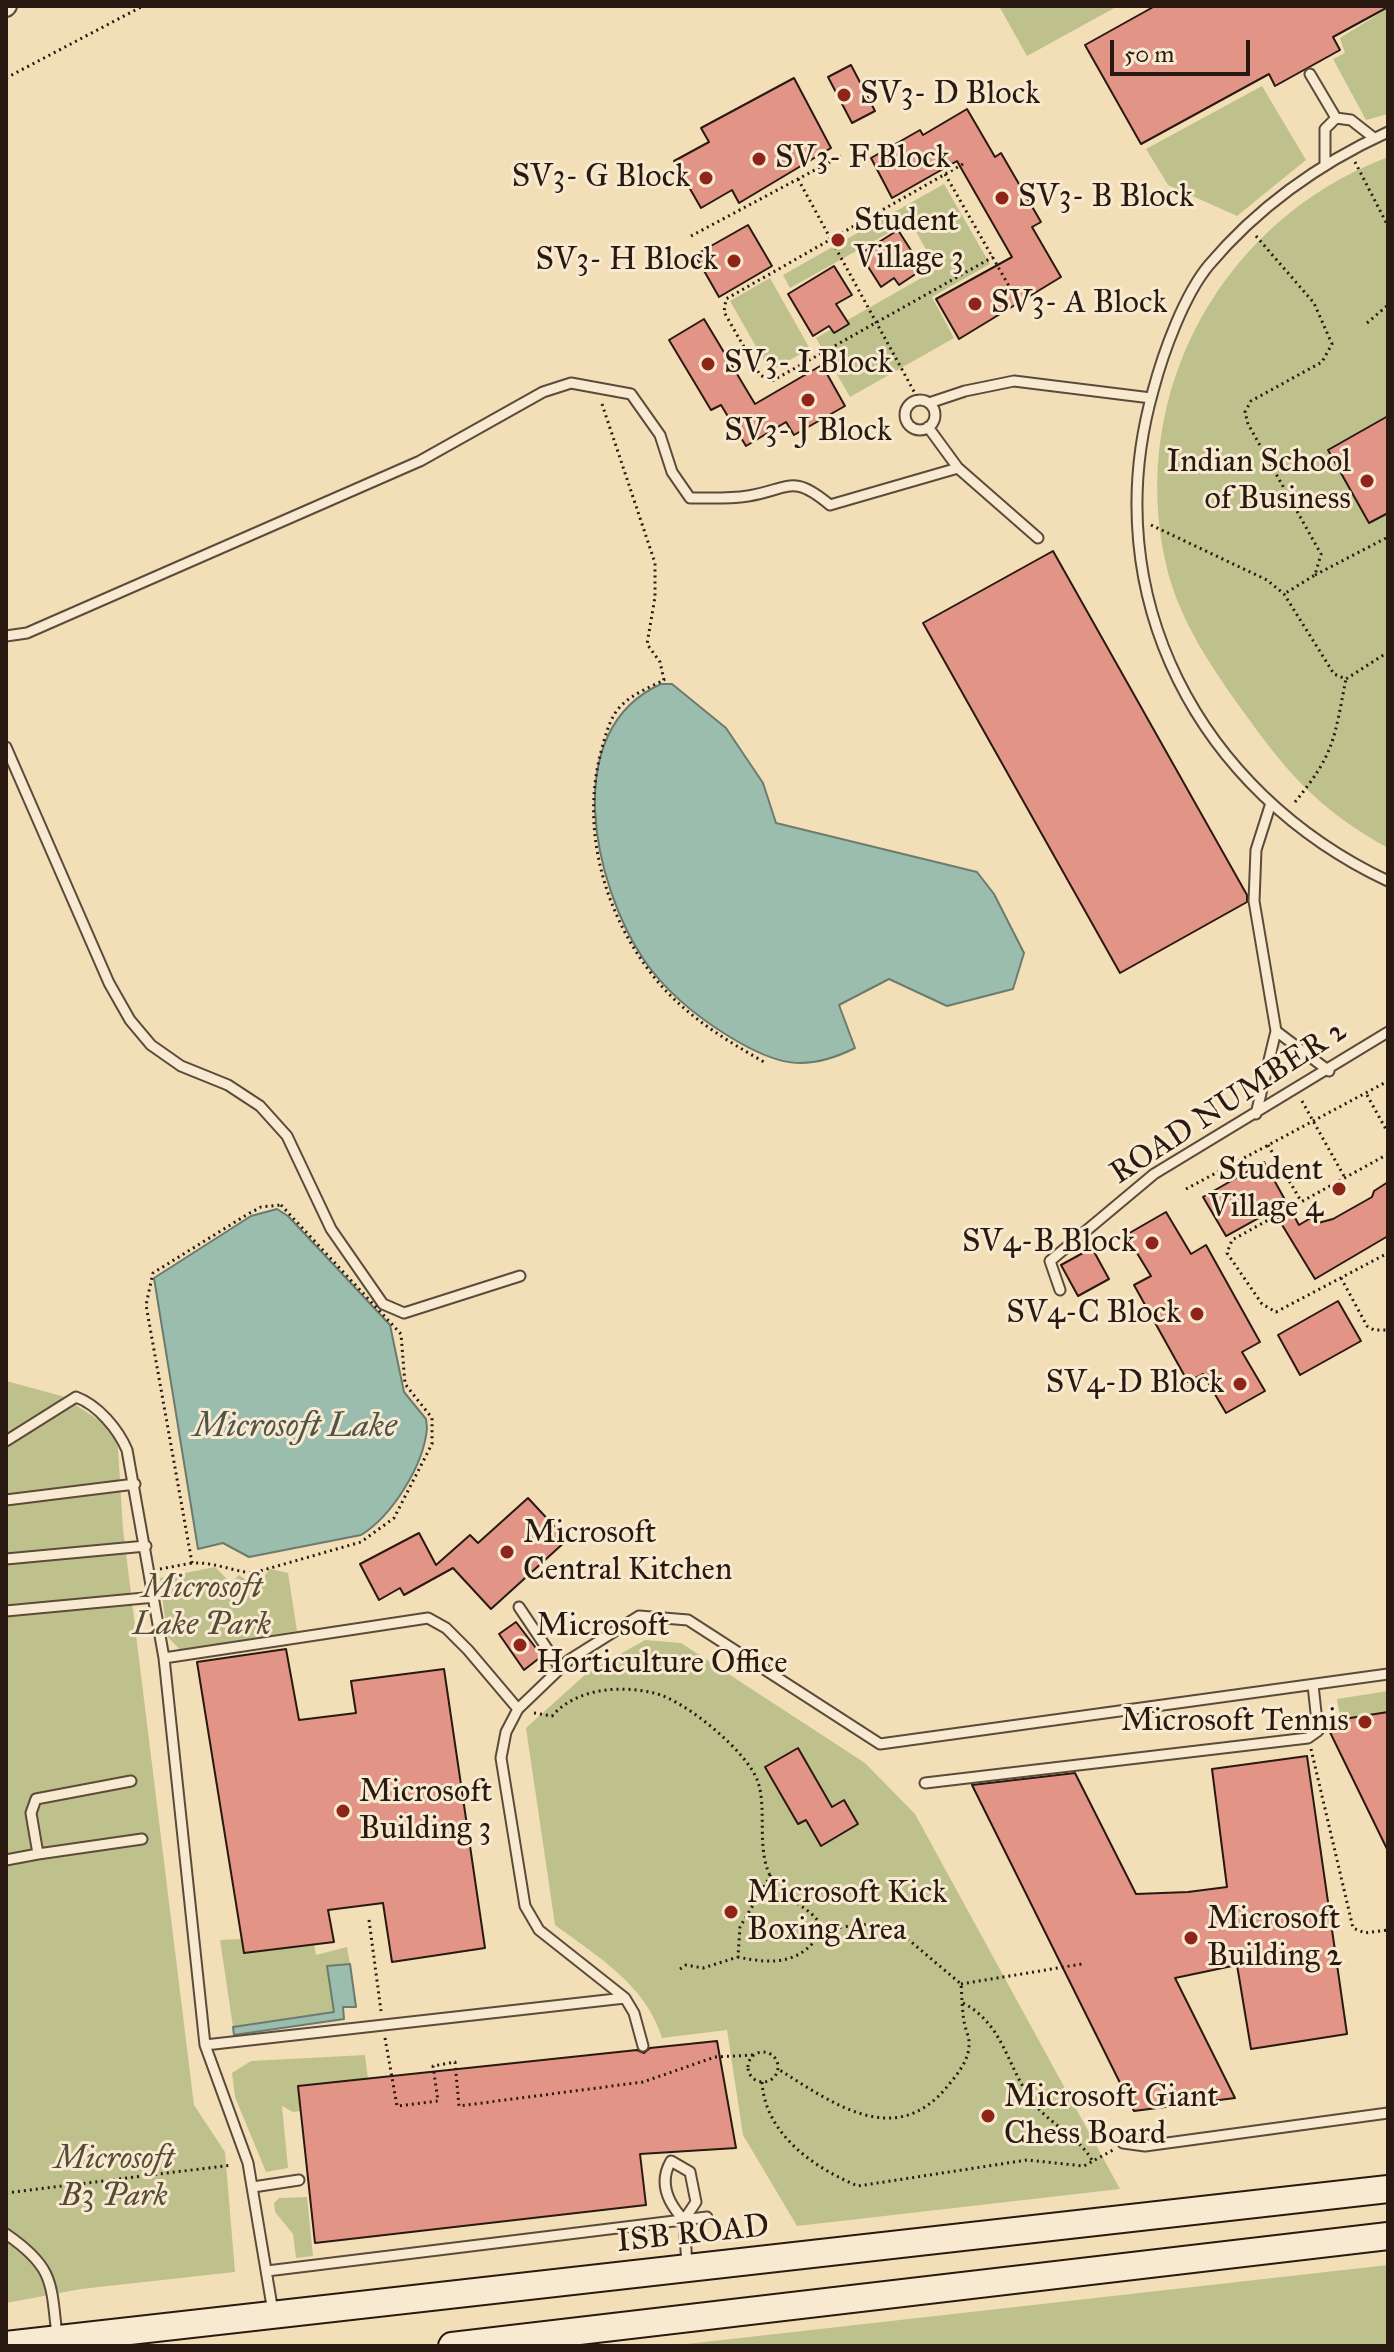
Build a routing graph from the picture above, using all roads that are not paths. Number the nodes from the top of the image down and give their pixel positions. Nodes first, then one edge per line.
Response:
1 (1310, 74) dead end
2 (1336, 118) junction
3 (1388, 132) edge
4 (1374, 138) junction
5 (1325, 164) junction
6 (1151, 398) junction
7 (924, 402) junction
8 (928, 427) junction
9 (958, 468) junction
10 (1038, 538) dead end
11 (6, 636) edge
12 (6, 747) edge
13 (1270, 806) junction
14 (1388, 881) edge
15 (1276, 1031) junction
16 (1388, 1032) edge
17 (1329, 1071) junction
18 (1256, 1114) junction
19 (520, 1276) dead end
20 (1060, 1290) dead end
21 (6, 1441) edge
22 (135, 1484) junction
23 (6, 1500) edge
24 (146, 1546) junction
25 (6, 1559) edge
26 (155, 1597) junction
27 (519, 1607) dead end
28 (6, 1611) edge
29 (164, 1658) junction
30 (560, 1668) junction
31 (1388, 1674) edge
32 (1313, 1685) junction
33 (518, 1709) junction
34 (131, 1781) dead end
35 (925, 1783) dead end
36 (142, 1839) dead end
37 (38, 1854) junction
38 (6, 1860) edge
39 (625, 1998) junction
40 (205, 2045) junction
41 (643, 2046) dead end
42 (1388, 2113) edge
43 (1123, 2143) road end
44 (299, 2180) dead end
45 (253, 2187) junction
46 (1388, 2189) edge
47 (707, 2217) dead end
48 (684, 2220) junction
49 (6, 2234) edge
50 (1388, 2236) edge
51 (688, 2270) junction
52 (267, 2271) junction
53 (273, 2316) junction
54 (58, 2340) junction
55 (6, 2345) edge
56 (452, 2346) edge

1 - 2 lane
2 - 4 lane
2 - 5 lane
3 - 4 lane
4 - 5 lane
5 - 6 lane
6 - 7 lane
6 - 13 lane
7 - 8 lane
7 - 8 lane
8 - 9 lane
9 - 10 lane
9 - 11 lane
12 - 19 lane
13 - 14 lane
13 - 15 lane
15 - 17 lane
15 - 18 lane
16 - 17 lane, ROAD NUMBER 2
17 - 18 lane, ROAD NUMBER 2
18 - 20 lane, ROAD NUMBER 2
21 - 22 lane
22 - 23 lane
22 - 24 lane
24 - 25 lane
24 - 26 lane
26 - 28 lane
26 - 29 lane
27 - 30 lane
29 - 33 lane
29 - 40 lane
30 - 32 lane
30 - 33 lane
31 - 32 lane
32 - 35 lane
33 - 39 lane
34 - 37 lane
36 - 37 lane
37 - 38 lane
39 - 40 lane
39 - 41 lane
40 - 45 lane
42 - 43 lane
44 - 45 lane
45 - 52 lane
46 - 51 main road, ISB ROAD
47 - 48 lane
48 - 48 lane
48 - 51 lane
48 - 52 lane
49 - 54 lane
50 - 56 main road
51 - 53 main road, ISB ROAD
52 - 53 lane
53 - 54 main road, ISB ROAD
54 - 55 main road, ISB ROAD

